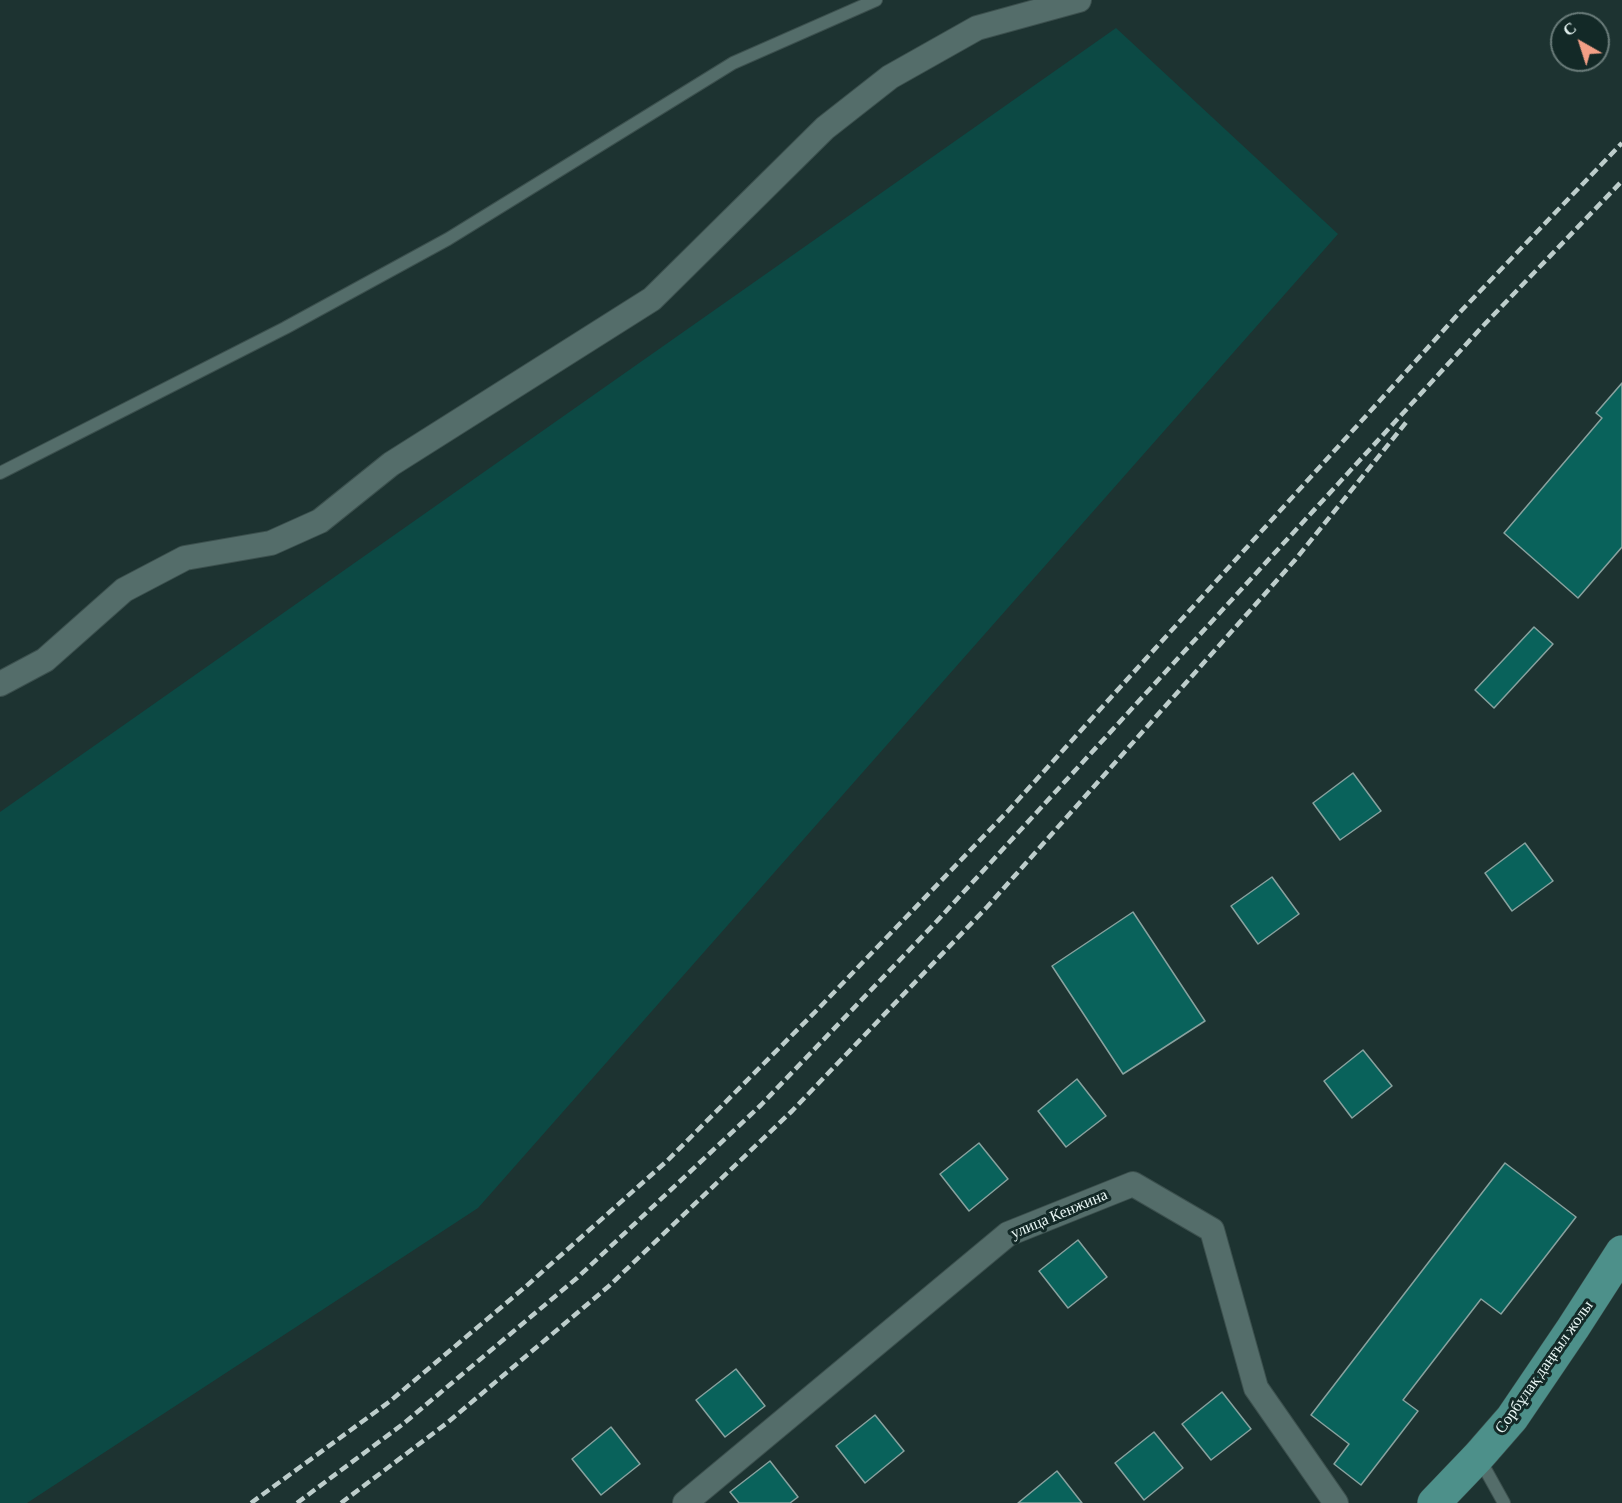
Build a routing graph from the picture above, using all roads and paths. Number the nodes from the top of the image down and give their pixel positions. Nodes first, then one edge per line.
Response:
1 (876, 0) edge
2 (1079, 0) edge
3 (0, 473) edge
4 (0, 684) edge
5 (1622, 1252) edge
6 (1478, 1457) junction
7 (685, 1503) edge
8 (1336, 1503) edge
9 (1434, 1503) edge
10 (1504, 1503) edge

1 - 3 lane
2 - 4 street
5 - 6 main road, Сорбұлақ даңғыл жолы
6 - 9 main road, Сорбұлақ даңғыл жолы
6 - 10 lane
7 - 8 street, улица Кенжина

